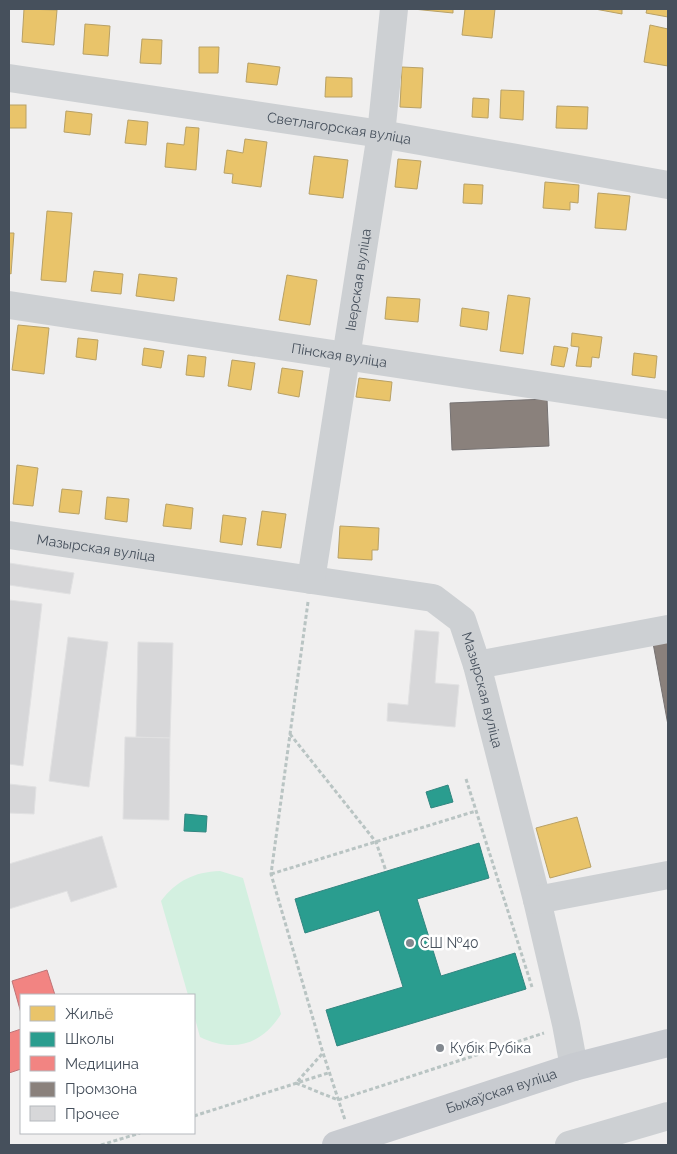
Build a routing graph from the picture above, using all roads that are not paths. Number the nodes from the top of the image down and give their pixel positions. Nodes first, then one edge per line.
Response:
1 (394, 9) edge
2 (9, 78) edge
3 (381, 134) junction
4 (668, 185) edge
5 (9, 304) edge
6 (348, 354) junction
7 (668, 405) edge
8 (9, 535) edge
9 (311, 580) junction
10 (668, 629) edge
11 (477, 665) junction
12 (668, 875) edge
13 (537, 900) junction
14 (668, 1044) edge
15 (574, 1067) junction
16 (668, 1116) edge
17 (340, 1133) edge
18 (620, 1138) edge
19 (569, 1145) edge

1 - 3 street, Іверская вуліца
2 - 3 street, Светлагорская вуліца
3 - 4 street, Светлагорская вуліца
3 - 6 street, Іверская вуліца
5 - 6 street, Пінская вуліца
6 - 7 street, Пінская вуліца
6 - 9 street, Іверская вуліца
8 - 9 street, Мазырская вуліца
9 - 11 street, Мазырская вуліца
10 - 11 street
11 - 13 street, Мазырская вуліца
12 - 13 street
13 - 15 street, Мазырская вуліца
14 - 15 main road, Быхаўская вуліца
15 - 17 main road, Быхаўская вуліца
16 - 18 street
18 - 19 street

